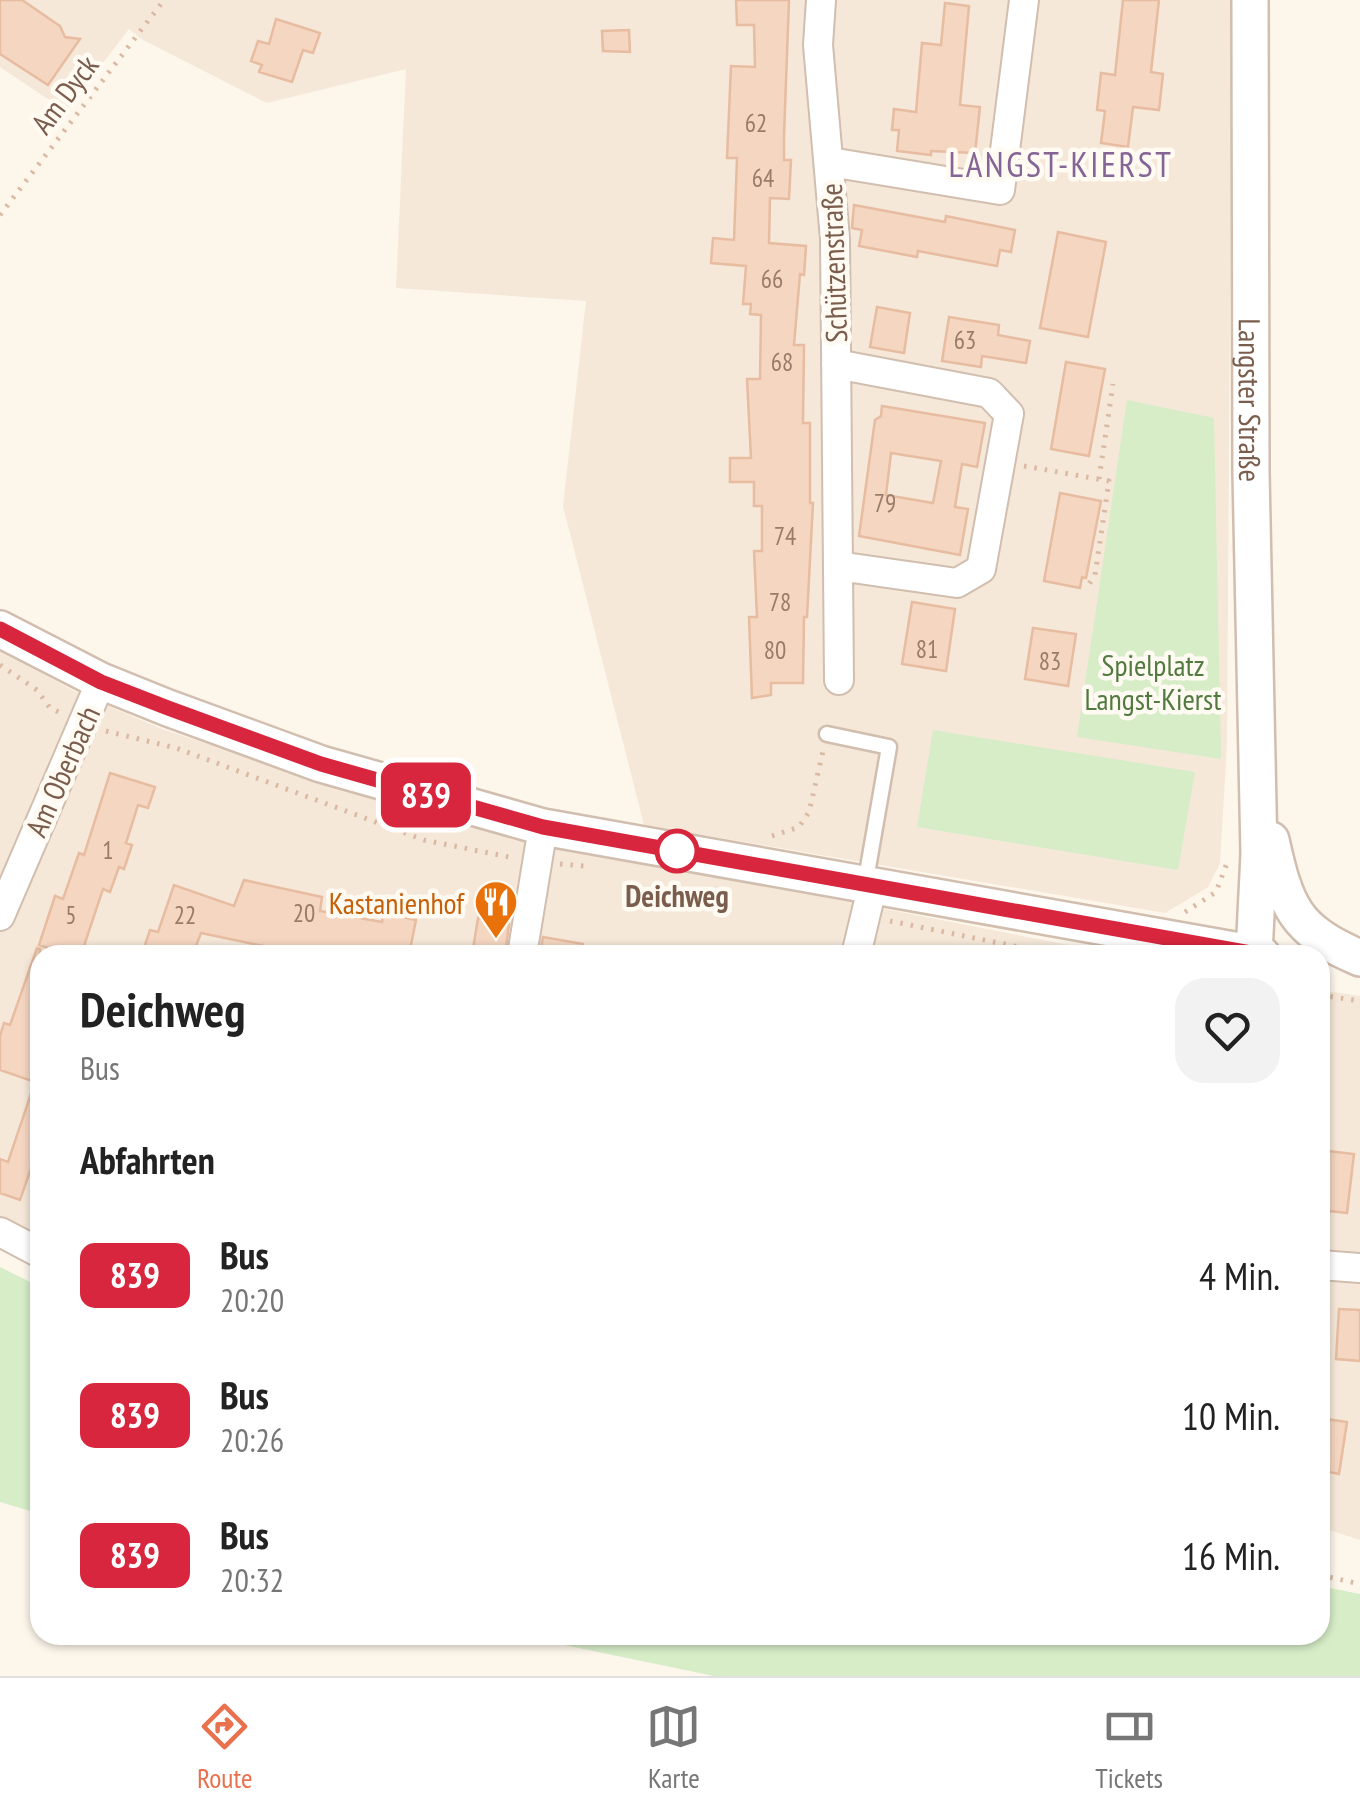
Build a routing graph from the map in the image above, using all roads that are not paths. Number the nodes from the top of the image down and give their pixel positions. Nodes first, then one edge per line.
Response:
1 (822, 0) edge
2 (1024, 0) edge
3 (1250, 0) edge
4 (830, 162) junction
5 (836, 364) junction
6 (838, 566) junction
7 (0, 629) edge
8 (839, 680) dead end
9 (101, 682) junction
10 (827, 734) road end
11 (1258, 801) junction
12 (543, 827) junction
13 (868, 887) junction
14 (1, 909) edge
15 (1121, 944) edge
16 (524, 945) edge
17 (858, 945) edge
18 (1254, 945) edge
19 (1360, 958) edge
20 (1330, 966) edge
21 (1360, 971) edge
22 (0, 1232) edge
23 (30, 1247) edge
24 (1330, 1265) edge
25 (1360, 1268) edge

1 - 4 street, Schützenstraße
2 - 4 street, Schützenstraße
3 - 11 street, Langster Straße
4 - 5 street, Schützenstraße
5 - 6 street, Schützenstraße
5 - 6 street, Schützenstraße
6 - 8 street, Schützenstraße
7 - 9 street
9 - 12 street
9 - 14 street, Am Oberbach
10 - 13 lane
11 - 18 street, Langster Straße
11 - 19 street, Langster Straße
12 - 13 street
12 - 16 street
13 - 15 street
13 - 17 street
20 - 21 street
22 - 23 street
24 - 25 street

